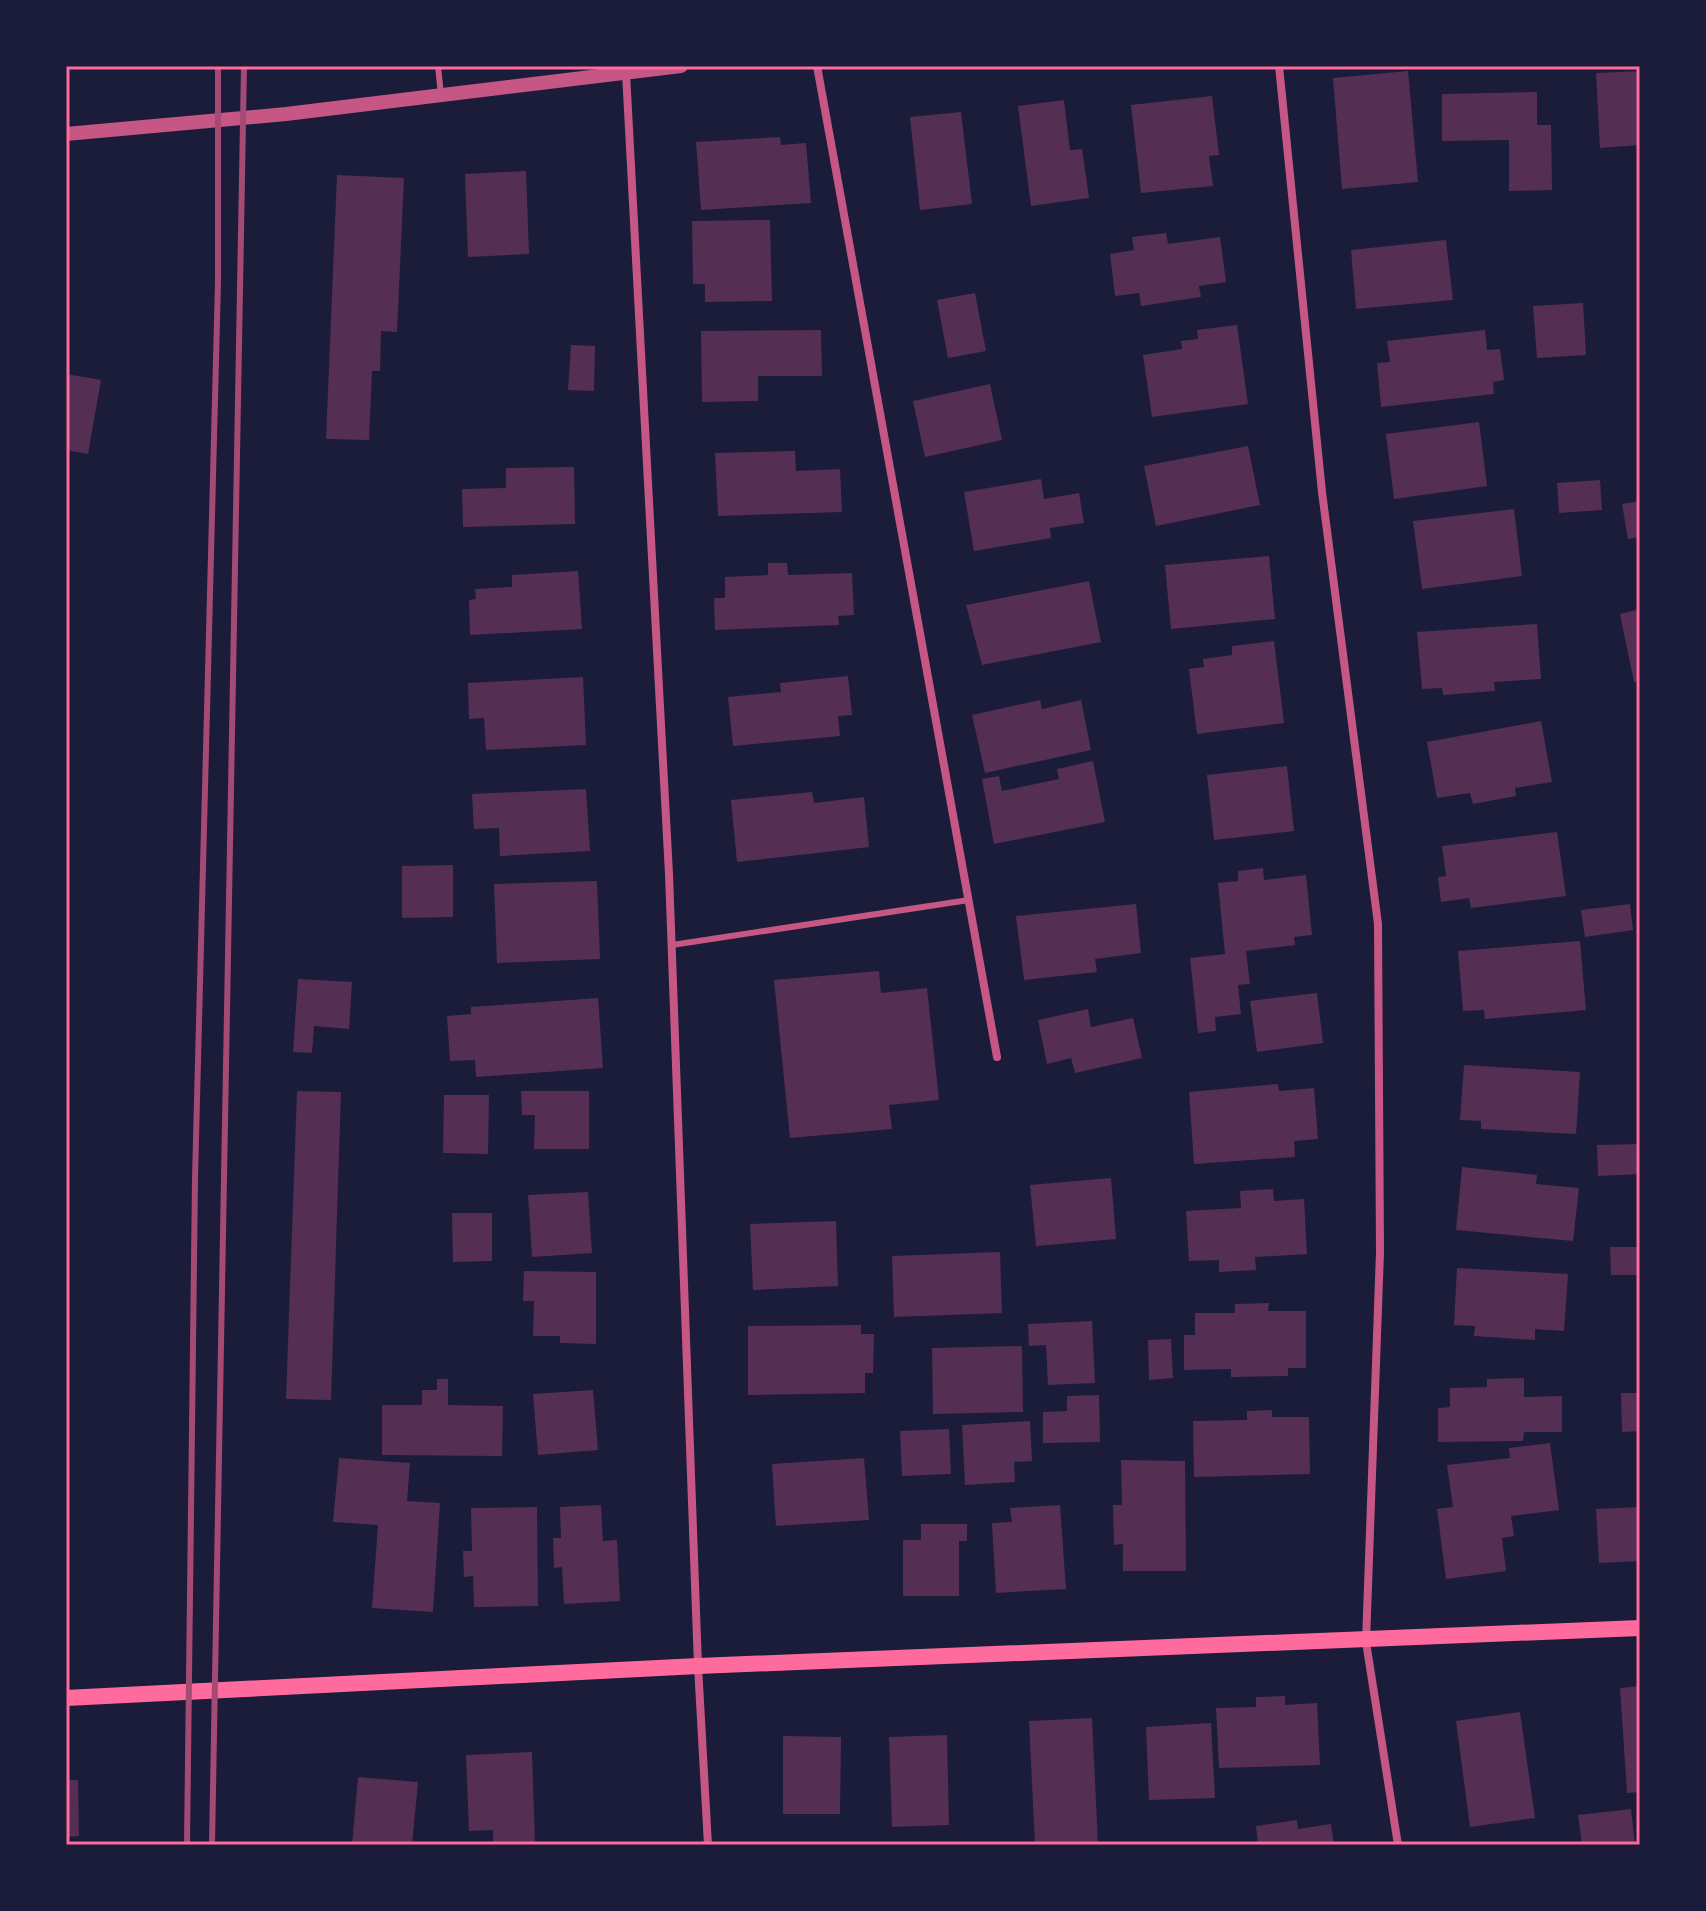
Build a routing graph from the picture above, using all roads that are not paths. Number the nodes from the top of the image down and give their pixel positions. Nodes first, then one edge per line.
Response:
1 (438, 66) edge
2 (681, 66) edge
3 (817, 66) edge
4 (1279, 66) edge
5 (626, 73) junction
6 (441, 95) junction
7 (66, 134) edge
8 (969, 900) junction
9 (672, 945) junction
10 (997, 1057) dead end
11 (1640, 1628) edge
12 (1366, 1642) junction
13 (698, 1666) junction
14 (66, 1698) edge
15 (708, 1845) edge
16 (1398, 1845) edge

1 - 6 lane
2 - 5 street
3 - 8 street
4 - 12 street
5 - 6 street
5 - 9 street
6 - 7 street
8 - 9 lane
8 - 10 street
9 - 13 street
11 - 12 main road
12 - 13 main road
12 - 16 street
13 - 14 main road
13 - 15 street

